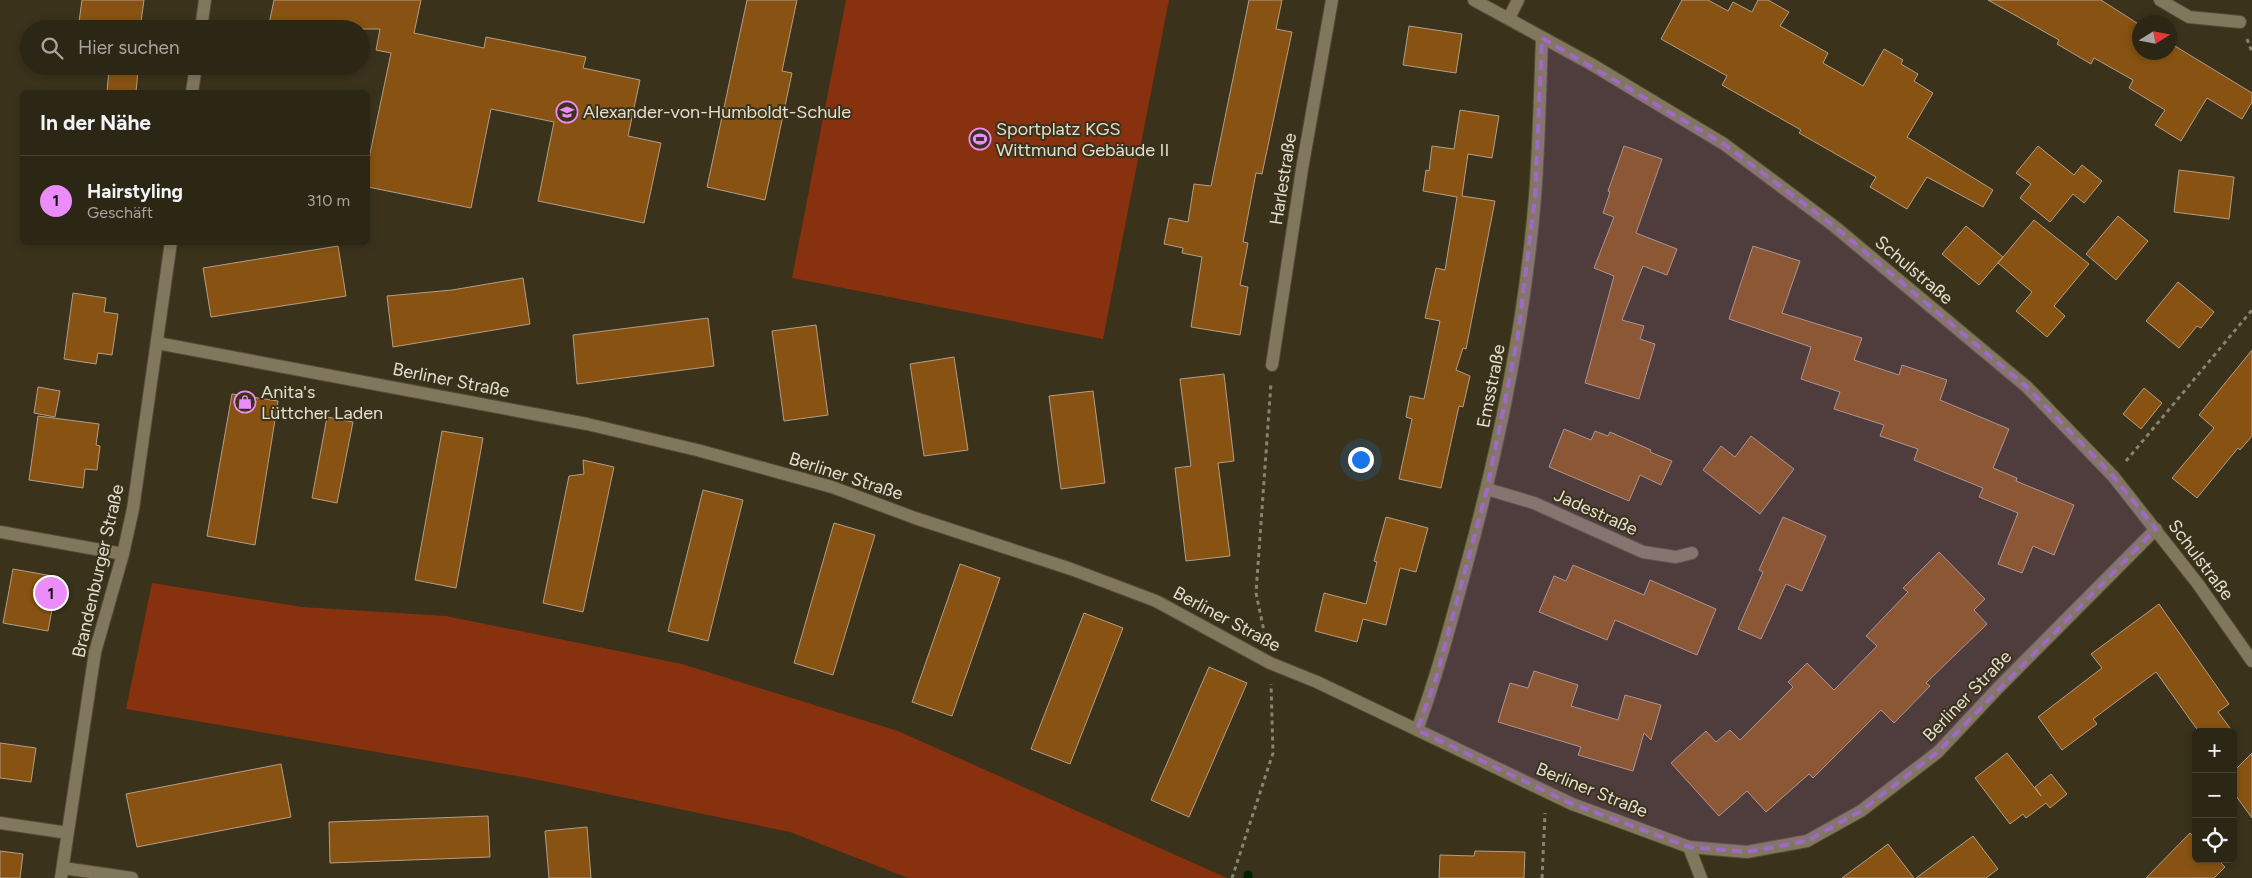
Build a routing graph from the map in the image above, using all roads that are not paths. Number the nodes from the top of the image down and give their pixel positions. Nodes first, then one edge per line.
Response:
1 (205, 0) edge
2 (1332, 0) edge
3 (1474, 0) edge
4 (1518, 0) edge
5 (2160, 0) edge
6 (1509, 18) junction
7 (202, 20) edge
8 (2240, 22) dead end
9 (1542, 38) junction
10 (195, 75) edge
11 (192, 90) edge
12 (171, 245) edge
13 (157, 343) junction
14 (1272, 365) road end
15 (1487, 489) junction
16 (2156, 529) junction
17 (0, 532) edge
18 (1692, 553) dead end
19 (124, 554) junction
20 (2252, 661) edge
21 (1417, 730) junction
22 (0, 823) edge
23 (68, 833) junction
24 (1688, 847) junction
25 (62, 873) edge
26 (132, 878) edge
27 (1701, 878) edge

1 - 7 street
2 - 14 street, Harlestraße
3 - 6 street, Schulstraße
4 - 6 street
5 - 8 street
6 - 9 street, Schulstraße
9 - 15 street, Emsstraße
9 - 16 street, Schulstraße
10 - 11 street
12 - 13 street, Brandenburger Straße
13 - 19 street, Brandenburger Straße
13 - 21 street, Berliner Straße
15 - 18 street, Jadestraße
15 - 21 street, Emsstraße
16 - 20 street, Schulstraße
16 - 24 street, Berliner Straße
17 - 19 street
19 - 23 street, Brandenburger Straße
21 - 24 street, Berliner Straße
22 - 23 street
23 - 25 street, Brandenburger Straße
24 - 27 street
25 - 26 street

